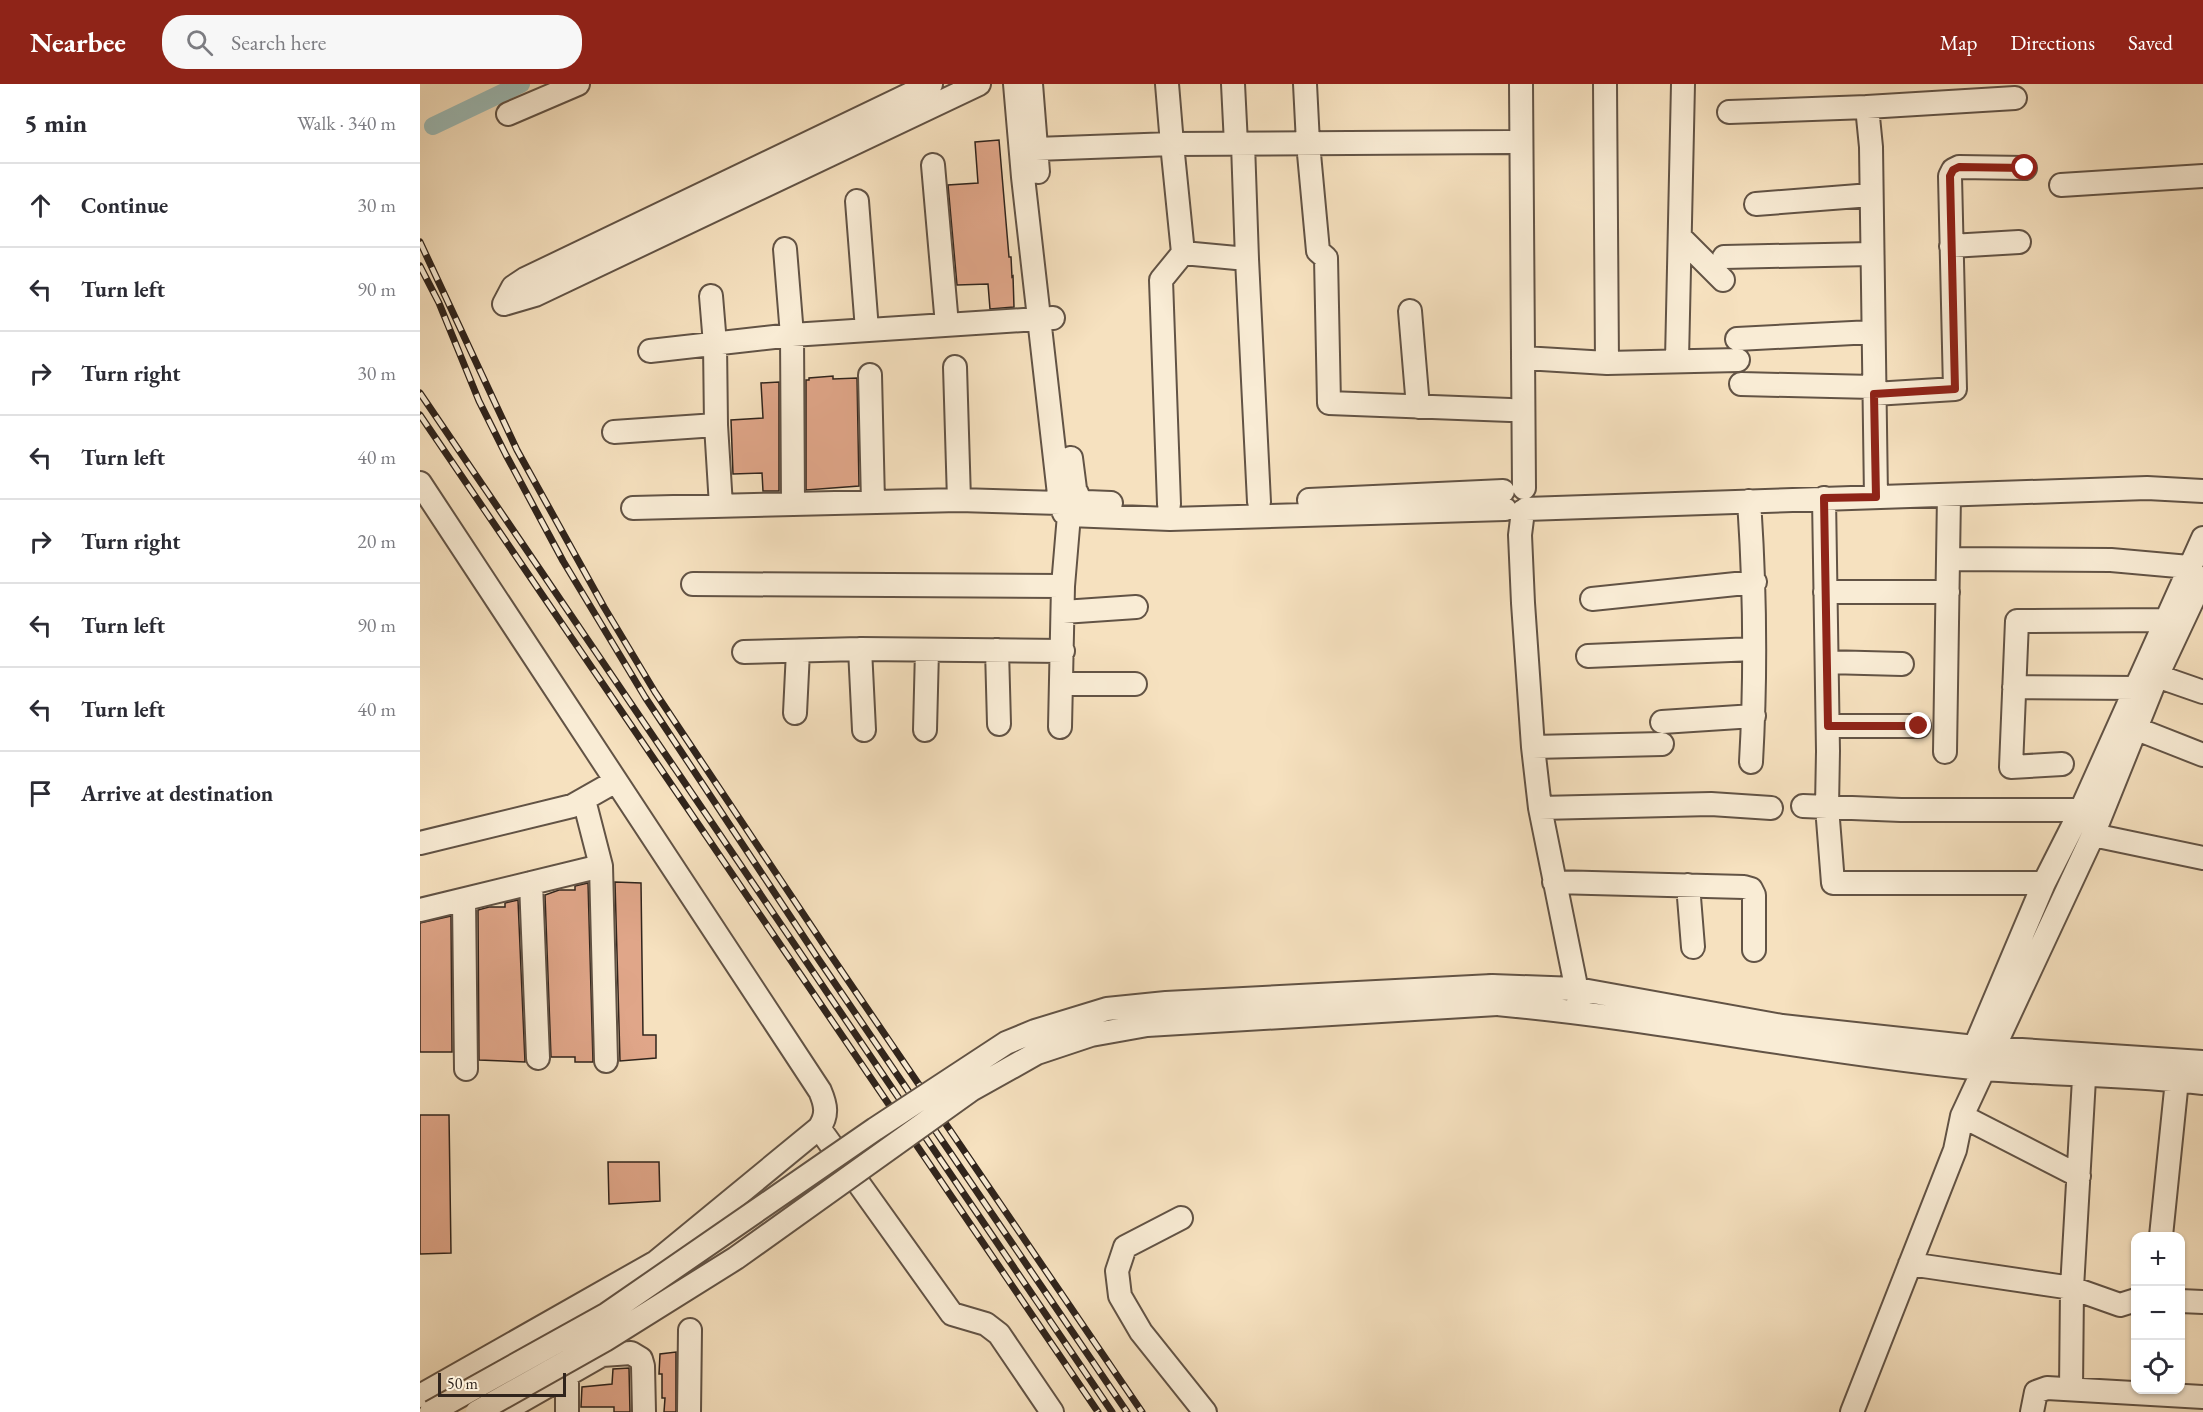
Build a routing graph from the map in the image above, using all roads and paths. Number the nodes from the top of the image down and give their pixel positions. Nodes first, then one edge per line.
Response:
1 (578, 84) edge
2 (931, 84) edge
3 (979, 84) edge
4 (1015, 84) edge
5 (1031, 84) edge
6 (1167, 84) edge
7 (1233, 84) edge
8 (1305, 84) edge
9 (1509, 84) edge
10 (1521, 84) edge
11 (1605, 84) edge
12 (1683, 84) edge
13 (2015, 98) dead end
14 (1868, 107) junction
15 (1729, 112) dead end
16 (508, 114) dead end
17 (1509, 142) junction
18 (1308, 143) junction
19 (1172, 144) junction
20 (1239, 144) junction
21 (1036, 150) junction
22 (933, 165) dead end
23 (2025, 168) dead end
24 (2203, 176) edge
25 (2061, 185) dead end
26 (1871, 195) junction
27 (857, 201) dead end
28 (1756, 204) dead end
29 (1680, 237) junction
30 (2019, 242) dead end
31 (1951, 246) junction
32 (785, 249) dead end
33 (1183, 253) junction
34 (1871, 254) junction
35 (1724, 257) dead end
36 (1247, 259) junction
37 (1723, 280) dead end
38 (711, 296) dead end
39 (1410, 311) dead end
40 (1046, 318) junction
41 (947, 325) junction
42 (867, 330) junction
43 (1872, 332) junction
44 (792, 335) junction
45 (715, 344) junction
46 (650, 351) dead end
47 (1523, 358) junction
48 (1677, 360) junction
49 (1607, 363) junction
50 (955, 367) dead end
51 (870, 375) dead end
52 (1741, 384) dead end
53 (1874, 390) junction
54 (1418, 406) junction
55 (1510, 410) junction
56 (716, 425) junction
57 (614, 432) dead end
58 (2203, 479) edge
59 (420, 483) edge
60 (1876, 490) junction
61 (2203, 491) edge
62 (1949, 495) junction
63 (1824, 498) junction
64 (959, 500) junction
65 (1516, 500) junction
66 (1749, 501) junction
67 (873, 502) junction
68 (1260, 502) junction
69 (793, 504) junction
70 (1169, 504) junction
71 (1069, 505) junction
72 (721, 506) junction
73 (633, 508) dead end
74 (2203, 538) edge
75 (1948, 559) junction
76 (2196, 572) edge
77 (1755, 582) junction
78 (693, 584) dead end
79 (1063, 586) junction
80 (1825, 591) junction
81 (1948, 592) junction
82 (1592, 599) dead end
83 (1136, 607) dead end
84 (1063, 612) junction
85 (2166, 620) junction
86 (860, 649) junction
87 (1754, 649) junction
88 (927, 650) junction
89 (997, 650) junction
90 (798, 651) junction
91 (1063, 651) junction
92 (744, 652) dead end
93 (1588, 656) dead end
94 (1827, 662) junction
95 (1902, 664) dead end
96 (2157, 676) junction
97 (1061, 684) junction
98 (1135, 684) dead end
99 (2014, 687) junction
100 (2136, 688) junction
101 (2203, 692) edge
102 (795, 713) dead end
103 (1754, 716) junction
104 (999, 724) dead end
105 (1828, 726) junction
106 (1919, 726) dead end
107 (1060, 727) dead end
108 (2137, 729) junction
109 (864, 730) dead end
110 (925, 730) dead end
111 (1533, 747) junction
112 (1945, 752) dead end
113 (2203, 755) edge
114 (1751, 762) dead end
115 (2062, 764) dead end
116 (616, 781) junction
117 (584, 800) junction
118 (1803, 806) dead end
119 (1827, 807) junction
120 (1540, 808) junction
121 (1771, 808) dead end
122 (2091, 812) junction
123 (2093, 835) junction
124 (420, 843) edge
125 (2203, 858) edge
126 (601, 866) junction
127 (1554, 882) junction
128 (531, 883) junction
129 (2044, 883) junction
130 (1688, 885) junction
131 (464, 900) junction
132 (420, 910) edge
133 (1693, 947) dead end
134 (1754, 950) dead end
135 (1577, 989) junction
136 (1494, 995) junction
137 (1580, 1012) junction
138 (1980, 1057) junction
139 (538, 1058) dead end
140 (606, 1061) dead end
141 (2203, 1062) edge
142 (2085, 1064) junction
143 (466, 1069) dead end
144 (2177, 1080) junction
145 (2203, 1083) edge
146 (1965, 1110) junction
147 (819, 1128) junction
148 (2079, 1176) junction
149 (1181, 1218) dead end
150 (2161, 1232) edge
151 (1910, 1264) junction
152 (2072, 1288) junction
153 (2185, 1301) edge
154 (2131, 1302) edge
155 (2203, 1302) edge
156 (690, 1330) dead end
157 (567, 1375) junction
158 (2071, 1389) junction
159 (420, 1396) edge
160 (2203, 1396) edge
161 (2120, 1402) edge
162 (430, 1412) edge
163 (477, 1412) edge
164 (502, 1412) edge
165 (567, 1412) edge
166 (644, 1412) edge
167 (690, 1412) edge
168 (1052, 1412) edge
169 (1205, 1412) edge
170 (1852, 1412) edge
171 (2032, 1412) edge

1 - 16 street
2 - 3 street
4 - 40 street
5 - 21 street
6 - 19 street
7 - 20 street
8 - 18 street
9 - 17 street
10 - 47 street
11 - 49 street
12 - 29 street
13 - 14 street
14 - 15 street
14 - 26 street
17 - 18 street
17 - 55 street
18 - 20 street
18 - 54 street
19 - 20 street
19 - 21 street
19 - 33 street
20 - 36 street
21 - 40 street
22 - 41 street
23 - 31 street
24 - 25 street
26 - 28 street
26 - 34 street
27 - 42 street
29 - 37 street
29 - 48 street
30 - 31 street
31 - 53 street
32 - 44 street
33 - 36 street
33 - 70 street
34 - 35 street
34 - 43 street
36 - 68 street
38 - 45 street
39 - 54 street
40 - 41 street
40 - 71 street
41 - 42 street
42 - 44 street
43 - 48 street
43 - 53 street
44 - 45 street
44 - 69 street
45 - 46 street
45 - 56 street
47 - 49 street
47 - 65 street
48 - 49 street
50 - 64 street
51 - 67 street
52 - 53 street
53 - 60 street
54 - 55 street
55 - 65 street
56 - 57 street
56 - 72 street
58 - 60 street
59 - 116 street
60 - 62 street
60 - 63 street
60 - 65 street
61 - 62 street
62 - 75 street
63 - 66 street
63 - 80 street
64 - 67 street
64 - 71 street
65 - 66 street
65 - 68 street
65 - 71 street
65 - 111 street
66 - 77 street
67 - 69 street
68 - 70 street
69 - 72 street
70 - 71 street
71 - 79 street
72 - 73 street
74 - 76 street
75 - 76 street
75 - 81 street
76 - 85 street
76 - 96 street
77 - 82 street
77 - 87 street
78 - 79 street
79 - 84 street
80 - 81 street
80 - 94 street
81 - 112 street
83 - 84 street
84 - 91 street
85 - 99 street
85 - 100 street
86 - 88 street
86 - 90 street
86 - 109 street
87 - 93 street
87 - 103 street
88 - 89 street
88 - 110 street
89 - 91 street
89 - 104 street
90 - 92 street
90 - 102 street
91 - 97 street
94 - 95 street
94 - 105 street
96 - 101 street
96 - 108 street
97 - 98 street
97 - 107 street
99 - 100 street
99 - 115 street
100 - 122 street
103 - 111 street
103 - 114 street
105 - 106 street
105 - 119 street
108 - 113 street
108 - 122 street
111 - 120 street
116 - 117 street
116 - 147 street
117 - 124 street
117 - 126 street
118 - 119 street
119 - 122 street
119 - 129 street
120 - 121 street
120 - 127 street
122 - 123 street
122 - 129 street
123 - 125 street
123 - 138 street
126 - 128 street
126 - 140 street
127 - 130 street
127 - 135 street
128 - 131 street
128 - 139 street
129 - 138 street
130 - 133 street
130 - 134 street
131 - 132 street
131 - 143 street
135 - 136 street
135 - 137 street
135 - 138 street
136 - 137 street
136 - 162 street, bridge
136 - 163 street, bridge
137 - 138 street
138 - 142 street
138 - 146 street
141 - 142 street
142 - 144 street
142 - 148 street
144 - 145 street
144 - 150 street
146 - 148 street
146 - 151 street
147 - 159 street
147 - 168 street
148 - 152 street
149 - 169 street
151 - 152 street
151 - 170 street
152 - 154 street
152 - 158 street
153 - 155 street
156 - 167 street
157 - 164 street
157 - 165 street
157 - 166 street
158 - 161 street
158 - 171 street
160 - 161 street

